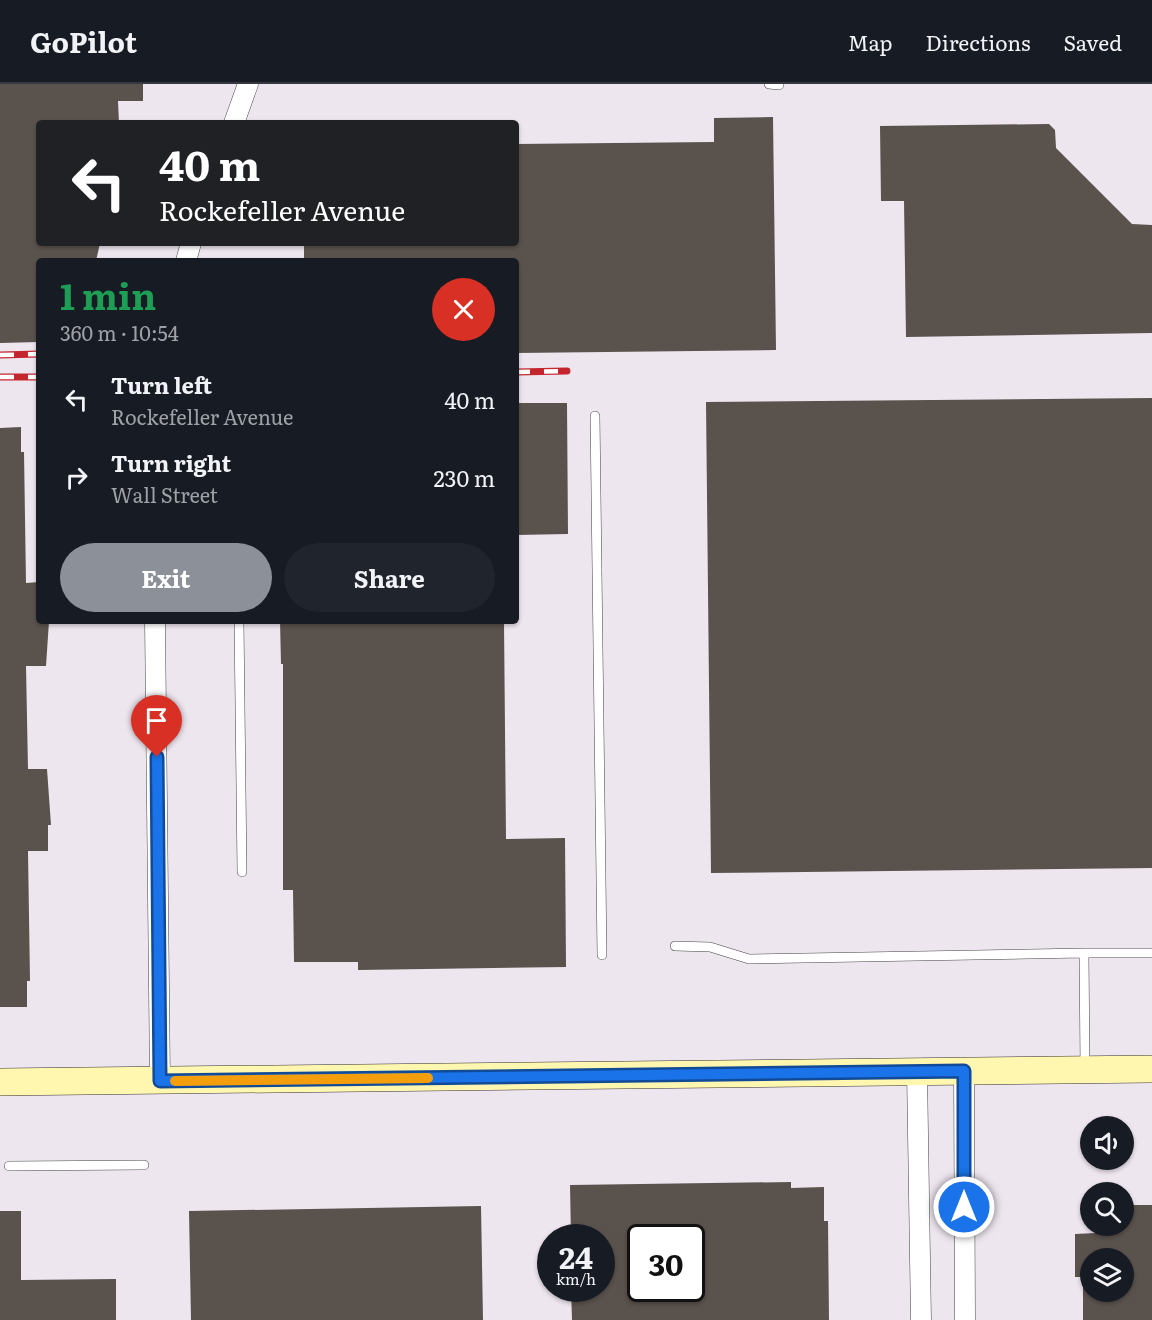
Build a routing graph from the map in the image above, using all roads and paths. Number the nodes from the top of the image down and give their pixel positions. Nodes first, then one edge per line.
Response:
1 (248, 84) edge
2 (769, 84) edge
3 (779, 85) edge
4 (235, 120) edge
5 (595, 416) dead end
6 (155, 624) edge
7 (239, 624) edge
8 (242, 872) dead end
9 (675, 946) dead end
10 (1084, 953) junction
11 (1152, 953) edge
12 (602, 955) dead end
13 (1152, 1069) edge
14 (1085, 1070) junction
15 (917, 1071) junction
16 (964, 1071) junction
17 (160, 1081) junction
18 (0, 1082) edge
19 (144, 1165) dead end
20 (9, 1166) dead end
21 (921, 1320) edge
22 (965, 1320) edge

1 - 4 street
2 - 3 lane
5 - 12 lane
6 - 17 street
7 - 8 lane
9 - 10 lane
10 - 11 lane
10 - 14 lane
13 - 14 street
14 - 16 street
15 - 16 street
15 - 17 street
15 - 21 street
16 - 22 street
17 - 18 street
19 - 20 lane

